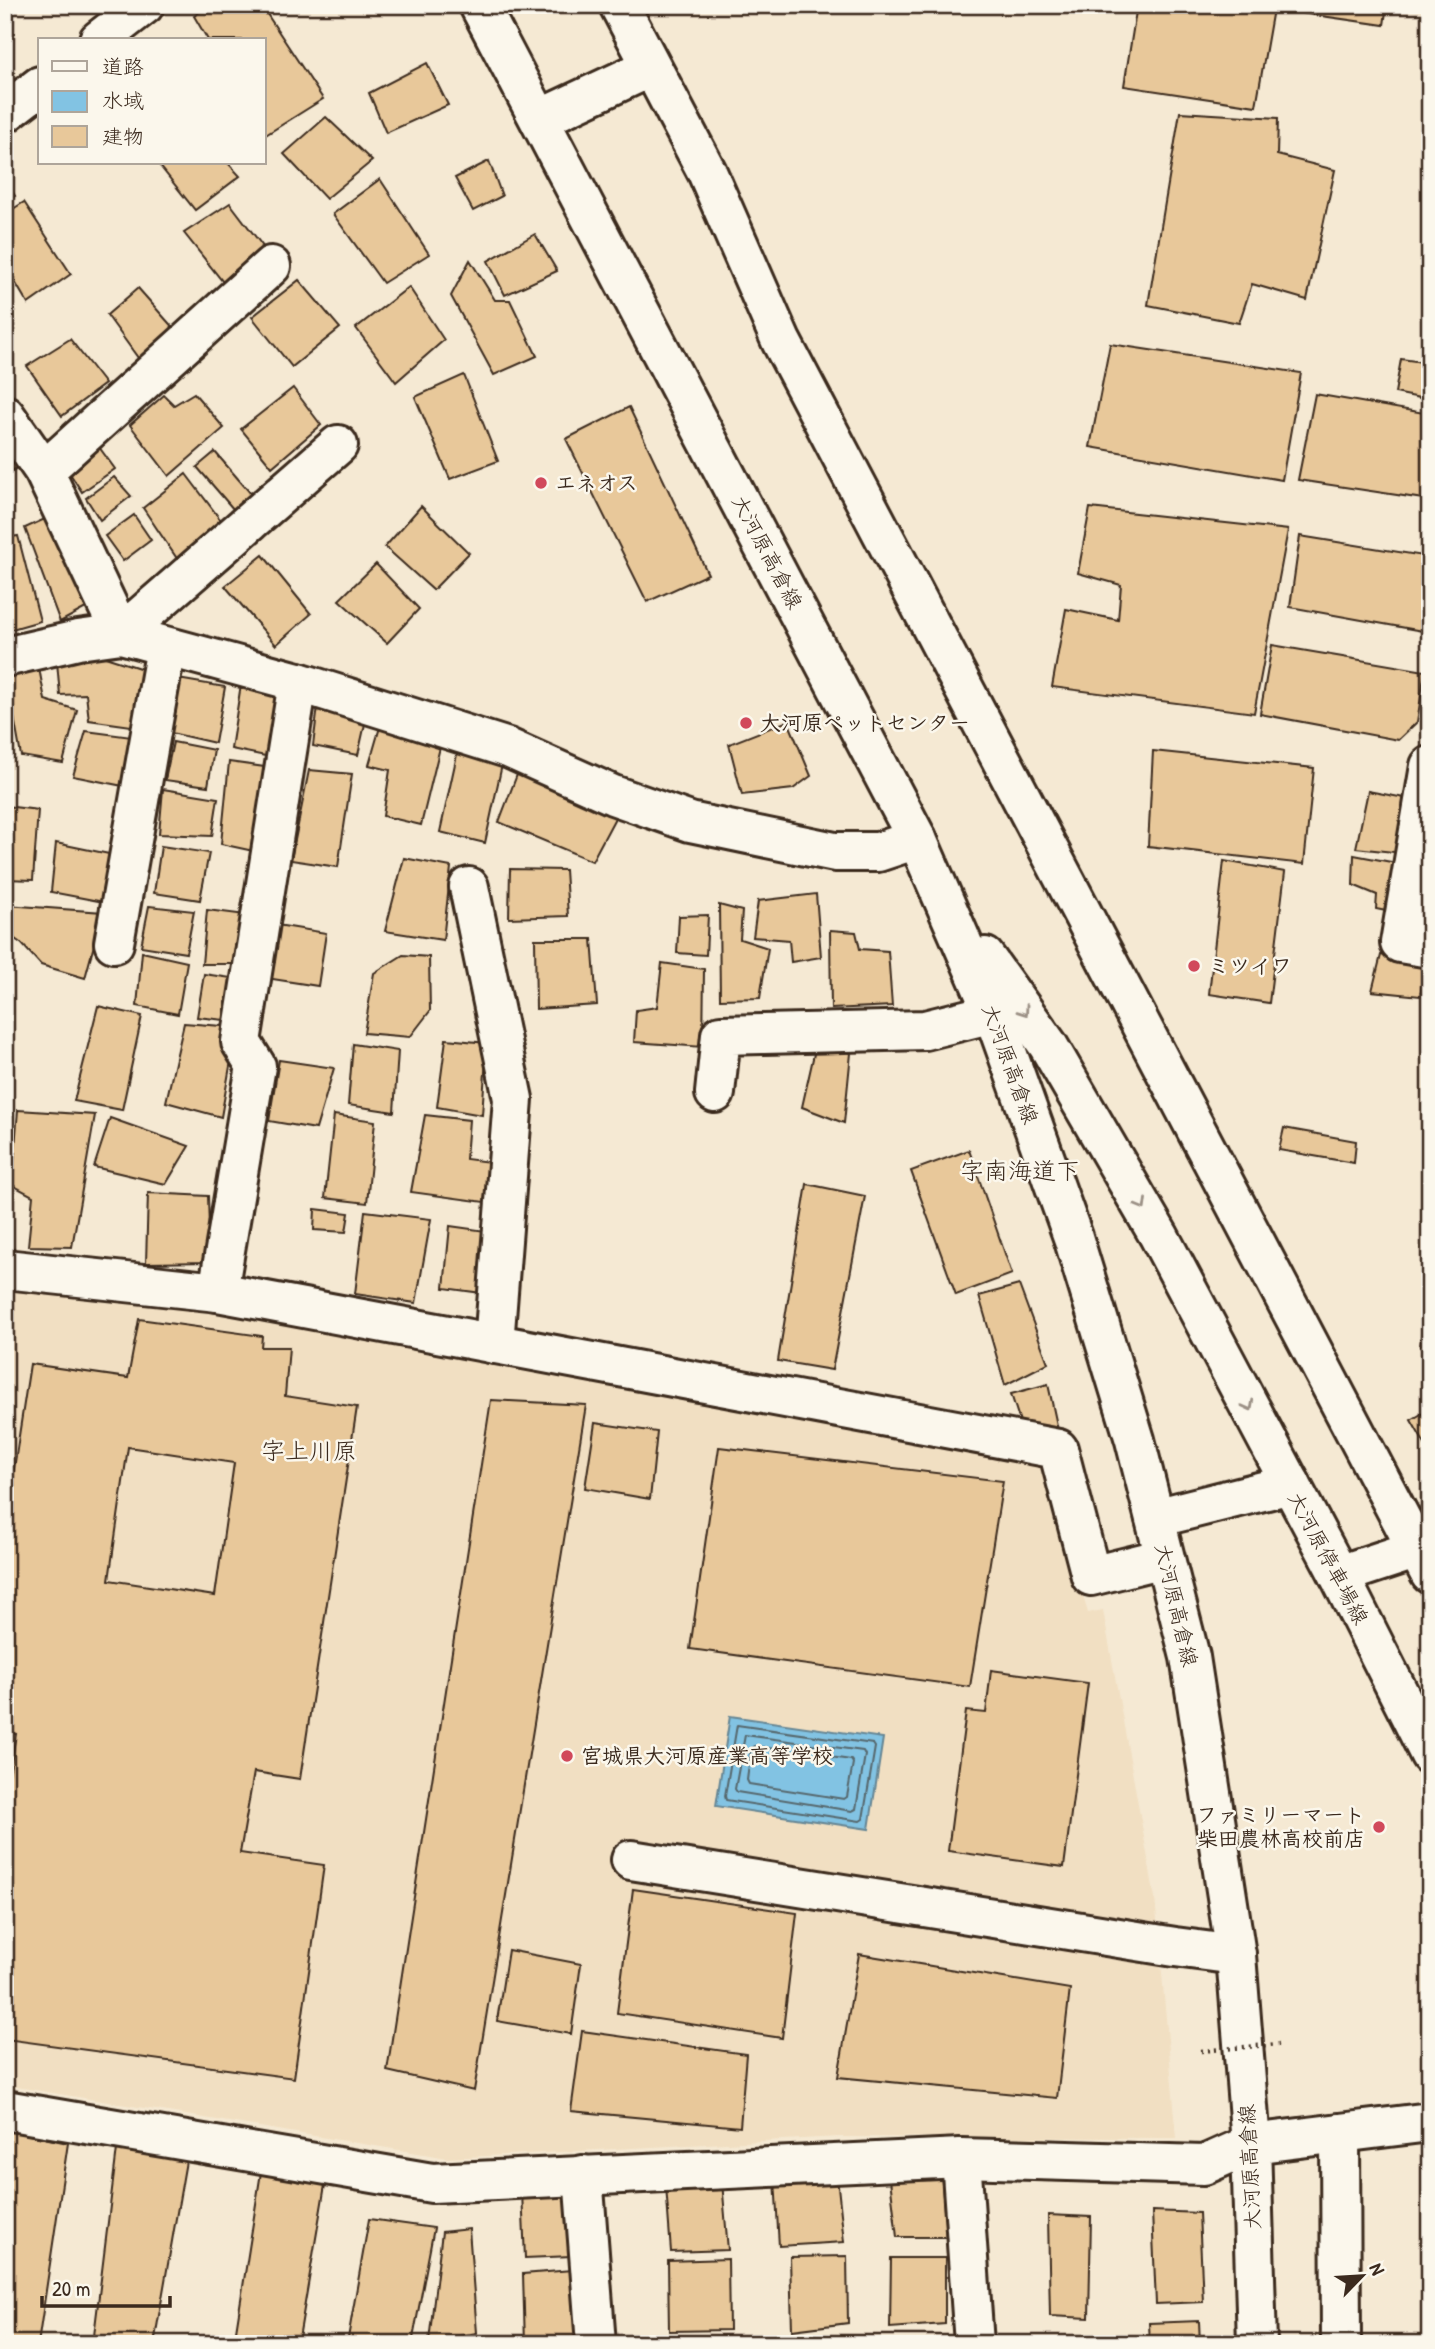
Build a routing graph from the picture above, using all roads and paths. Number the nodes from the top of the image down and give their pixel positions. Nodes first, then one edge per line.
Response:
1 (144, 5) edge
2 (479, 5) edge
3 (618, 5) edge
4 (102, 38) edge
5 (651, 67) junction
6 (38, 88) edge
7 (5, 113) edge
8 (540, 119) junction
9 (271, 266) dead end
10 (5, 415) edge
11 (338, 445) dead end
12 (44, 471) junction
13 (121, 634) junction
14 (166, 648) junction
15 (5, 657) edge
16 (298, 682) junction
17 (1430, 766) edge
18 (917, 839) junction
19 (470, 887) dead end
20 (942, 895) junction
21 (114, 943) dead end
22 (1430, 948) edge
23 (993, 1013) junction
24 (715, 1093) dead end
25 (5, 1269) edge
26 (218, 1292) junction
27 (494, 1344) junction
28 (1291, 1484) junction
29 (1155, 1518) junction
30 (1425, 1555) edge
31 (1164, 1558) junction
32 (1339, 1575) junction
33 (1430, 1755) edge
34 (631, 1860) dead end
35 (1236, 1955) junction
36 (1279, 2044) dead end
37 (1202, 2052) dead end
38 (5, 2110) edge
39 (1430, 2122) edge
40 (1340, 2133) junction
41 (1251, 2144) junction
42 (961, 2158) junction
43 (583, 2175) junction
44 (596, 2344) edge
45 (974, 2344) edge
46 (1257, 2344) edge
47 (1341, 2344) edge

1 - 4 street
2 - 8 street, 大河原高倉線
3 - 5 street
5 - 8 street
5 - 30 street
6 - 7 street
8 - 18 street, 大河原高倉線
9 - 12 street
10 - 12 street
11 - 13 street
12 - 13 street
13 - 14 street
13 - 15 street
14 - 16 street
14 - 21 street
16 - 18 street
16 - 26 street
17 - 22 street
18 - 20 street, 大河原高倉線
19 - 27 street
20 - 23 street, 大河原高倉線
20 -> 28 street
23 - 24 street
23 - 29 street, 大河原高倉線
25 - 26 street
26 - 27 street
27 - 31 street
28 - 29 street, 大河原停車場線
28 - 32 street, 大河原停車場線
29 - 31 street, 大河原高倉線
30 - 32 street
31 - 35 street, 大河原高倉線
32 - 33 street, 大河原停車場線
34 - 35 street
35 - 41 street, 大河原高倉線
36 - 37 path, bridge
38 - 43 street
39 - 40 street
40 - 41 street
40 - 47 street
41 - 42 street
41 - 46 street, 大河原高倉線
42 - 43 street
42 - 45 street
43 - 44 street

